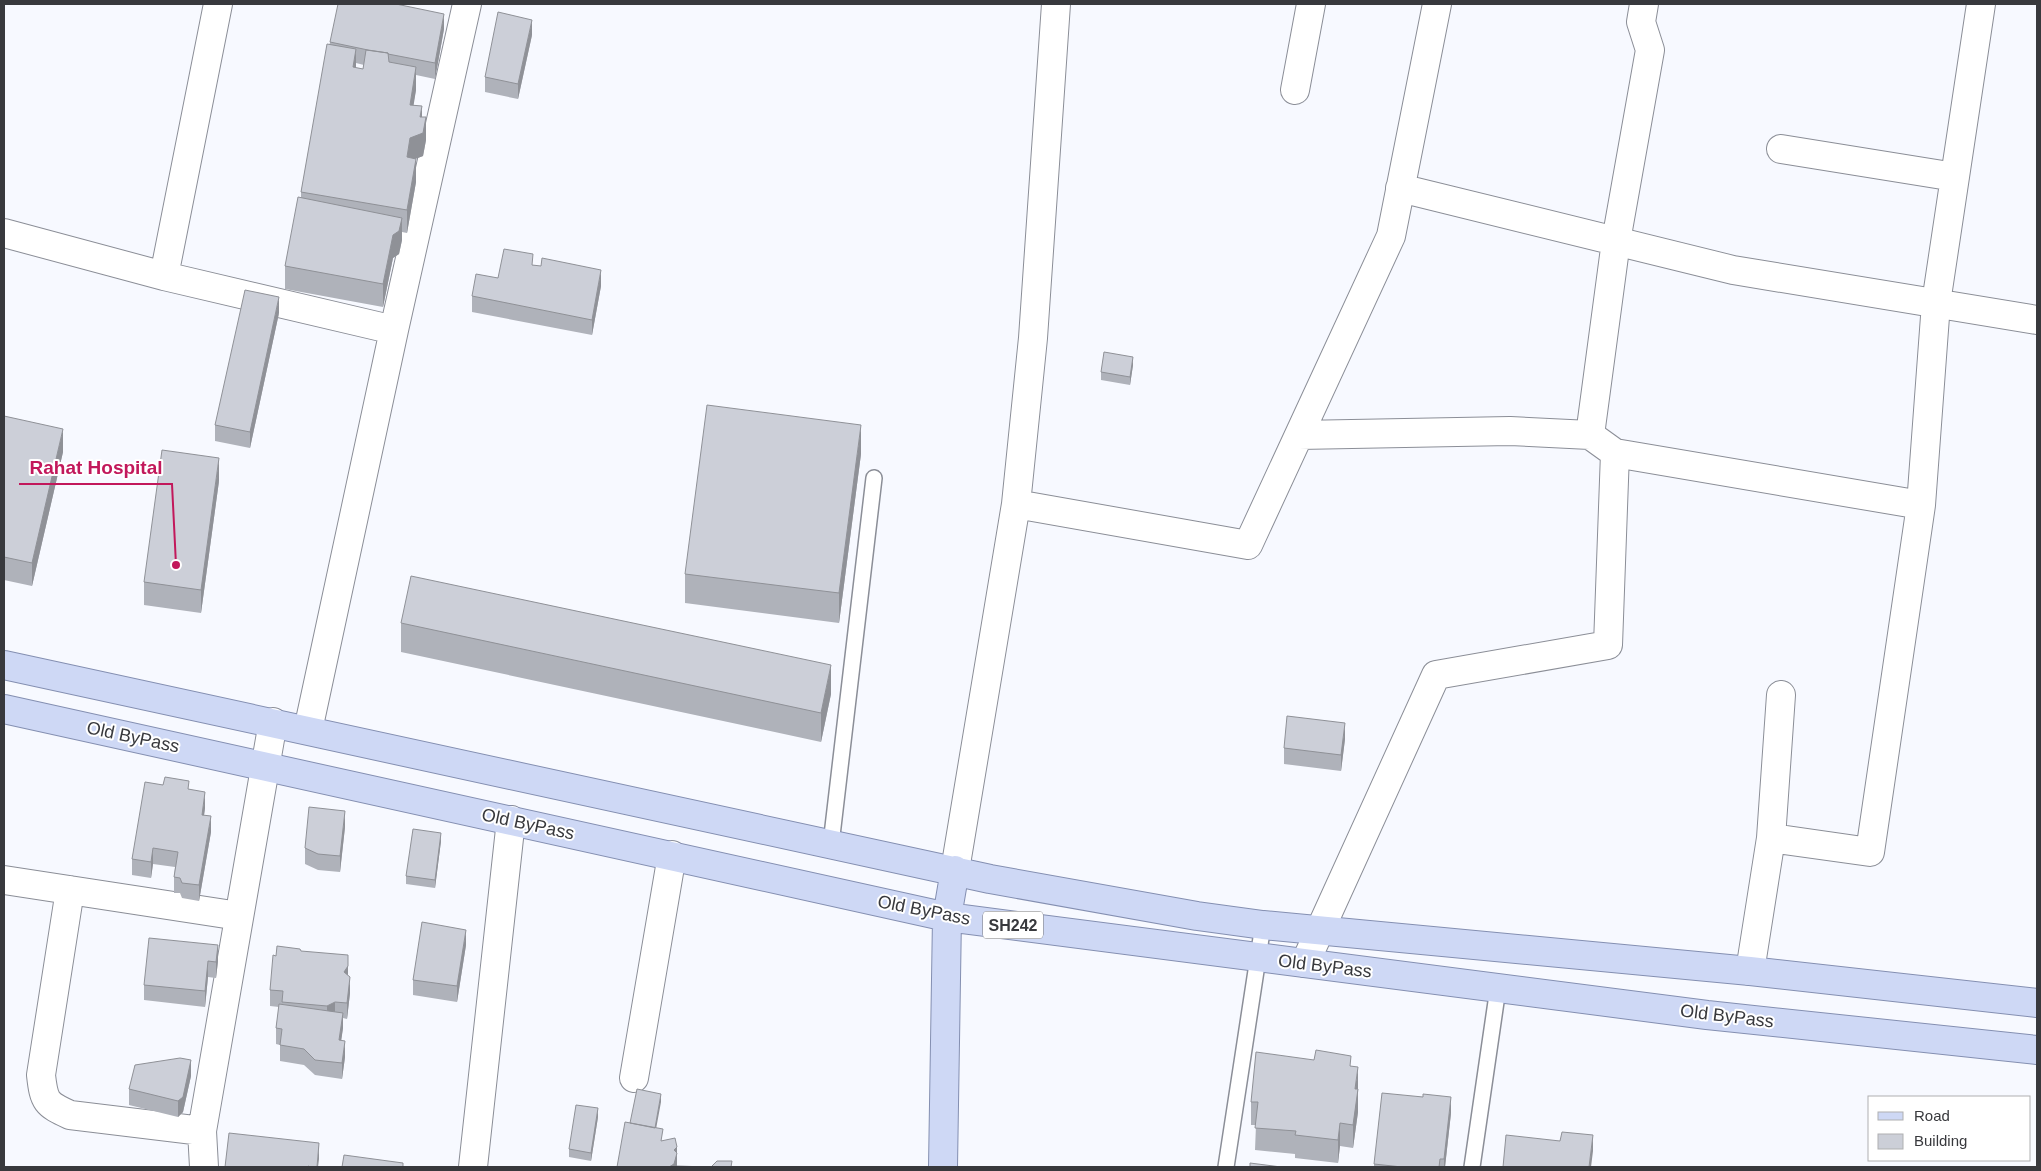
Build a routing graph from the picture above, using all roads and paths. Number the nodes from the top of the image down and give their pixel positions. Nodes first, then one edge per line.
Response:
1 (218, 4) edge
2 (468, 4) edge
3 (1056, 4) edge
4 (1311, 4) edge
5 (1437, 4) edge
6 (1644, 4) edge
7 (1981, 4) edge
8 (1295, 90) dead end
9 (1781, 150) dead end
10 (1955, 177) junction
11 (1400, 188) junction
12 (4, 232) edge
13 (1616, 241) junction
14 (164, 276) junction
15 (1936, 303) junction
16 (2037, 320) edge
17 (394, 330) junction
18 (1299, 435) junction
19 (1590, 435) junction
20 (1615, 453) junction
21 (874, 478) dead end
22 (1016, 504) junction
23 (1921, 505) junction
24 (4, 665) edge
25 (1781, 695) dead end
26 (4, 709) edge
27 (273, 722) junction
28 (308, 730) junction
29 (265, 766) junction
30 (511, 820) junction
31 (1771, 838) junction
32 (831, 844) junction
33 (672, 855) junction
34 (955, 870) junction
35 (4, 880) edge
36 (70, 890) junction
37 (239, 916) junction
38 (947, 917) junction
39 (1262, 925) junction
40 (1321, 929) junction
41 (1257, 957) junction
42 (1305, 963) junction
43 (1750, 971) junction
44 (1498, 988) junction
45 (2037, 1002) edge
46 (2037, 1050) edge
47 (634, 1078) dead end
48 (202, 1131) junction
49 (204, 1167) edge
50 (473, 1167) edge
51 (943, 1167) edge
52 (1226, 1167) edge
53 (1472, 1167) edge

1 - 14 street
2 - 17 street
3 - 22 street
4 - 8 street
5 - 11 street
6 - 13 street
7 - 10 street
9 - 10 street
10 - 15 street
11 - 13 street
11 - 18 street
12 - 14 street
13 - 15 street
13 - 19 street
14 - 17 street
15 - 16 street
15 - 23 street
17 - 28 street
18 - 19 street
18 - 22 street
19 - 20 street
20 - 23 street
20 - 40 street
21 - 32 lane
22 - 34 street
23 - 31 street
24 - 27 main road
25 - 31 street
26 - 29 main road, Old ByPass / SH242
27 - 28 main road
27 - 29 street
28 - 32 main road
29 - 30 main road, Old ByPass / SH242
29 - 37 street
30 - 33 main road, Old ByPass / SH242
30 - 50 street
31 - 43 street
32 - 34 main road
33 - 38 main road, Old ByPass / SH242
33 - 47 street
34 - 38 main road
34 - 39 main road
35 - 36 street
36 - 37 street
36 - 48 street
37 - 48 street
38 - 41 main road, Old ByPass / SH242
38 - 51 main road
39 - 40 main road
39 - 41 lane
40 - 42 street
40 - 43 main road
41 - 42 main road, Old ByPass / SH242
41 - 52 lane
42 - 44 main road, Old ByPass / SH242
43 - 45 main road
44 - 46 main road, Old ByPass / SH242
44 - 53 lane
48 - 49 street

